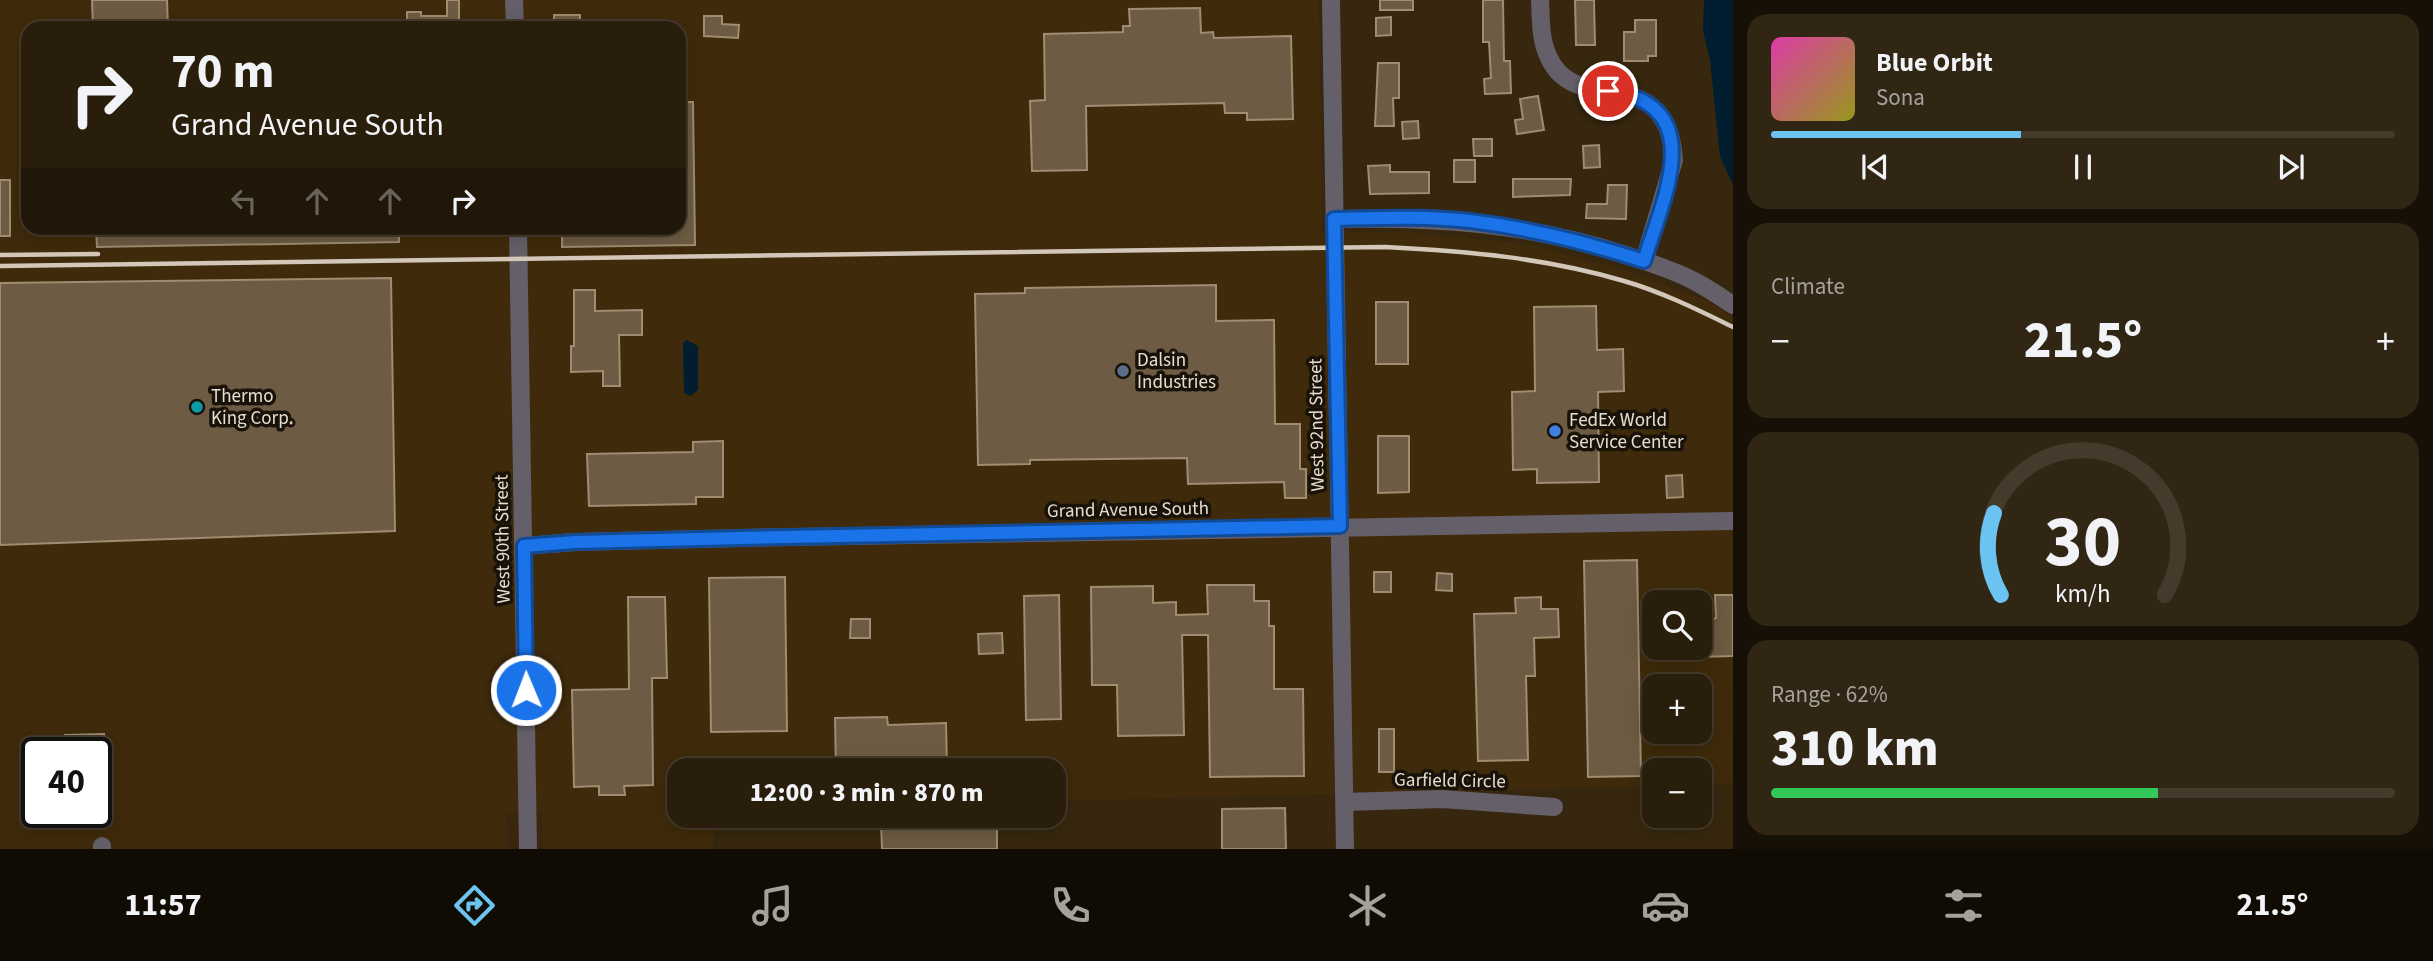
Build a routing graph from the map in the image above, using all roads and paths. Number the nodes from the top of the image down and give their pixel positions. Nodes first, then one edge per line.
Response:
1 (514, 0) edge
2 (1331, 0) edge
3 (1540, 0) edge
4 (515, 21) edge
5 (1334, 219) junction
6 (518, 235) edge
7 (1644, 261) junction
8 (1733, 305) edge
9 (1733, 522) edge
10 (1340, 526) junction
11 (524, 546) junction
12 (1345, 802) junction
13 (1554, 807) dead end
14 (528, 849) edge
15 (1345, 849) edge

1 - 4 street
2 - 5 street, West 92nd Street
3 - 7 street
5 - 7 street
5 - 10 street, West 92nd Street
6 - 11 street, West 90th Street
7 - 8 street
9 - 10 street, Grand Avenue South
10 - 11 street, Grand Avenue South
10 - 12 street, West 92nd Street
11 - 14 street, West 90th Street
12 - 13 street, Garfield Circle
12 - 15 street, West 92nd Street

